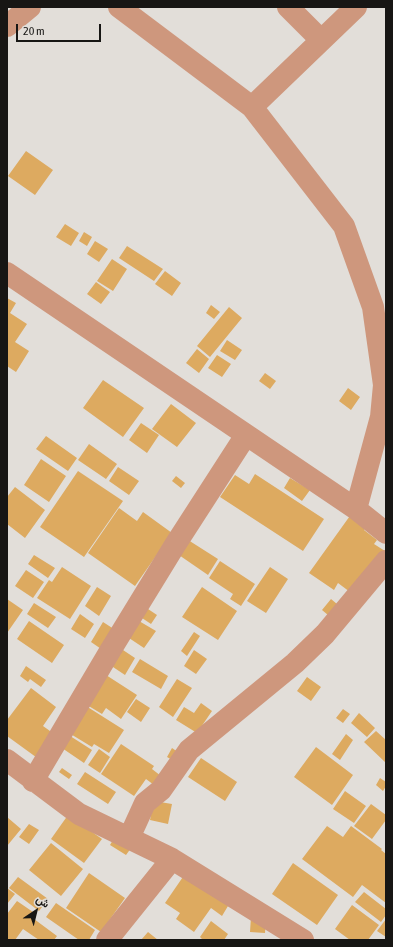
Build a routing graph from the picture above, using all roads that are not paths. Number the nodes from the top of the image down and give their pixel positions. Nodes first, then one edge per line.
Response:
1 (30, 7) edge
2 (119, 7) edge
3 (288, 7) edge
4 (356, 7) edge
5 (7, 26) edge
6 (321, 40) junction
7 (252, 107) junction
8 (7, 273) edge
9 (246, 435) junction
10 (356, 509) junction
11 (386, 533) edge
12 (386, 561) edge
13 (7, 760) edge
14 (33, 781) junction
15 (129, 838) junction
16 (172, 859) junction
17 (107, 940) edge
18 (303, 940) edge

1 - 5 street
2 - 7 street
3 - 6 street
4 - 6 street
6 - 7 street
7 - 10 street
8 - 9 street
9 - 10 street
9 - 14 street
10 - 11 street
12 - 15 street
13 - 14 street
14 - 15 street
15 - 16 street
16 - 17 street
16 - 18 street

